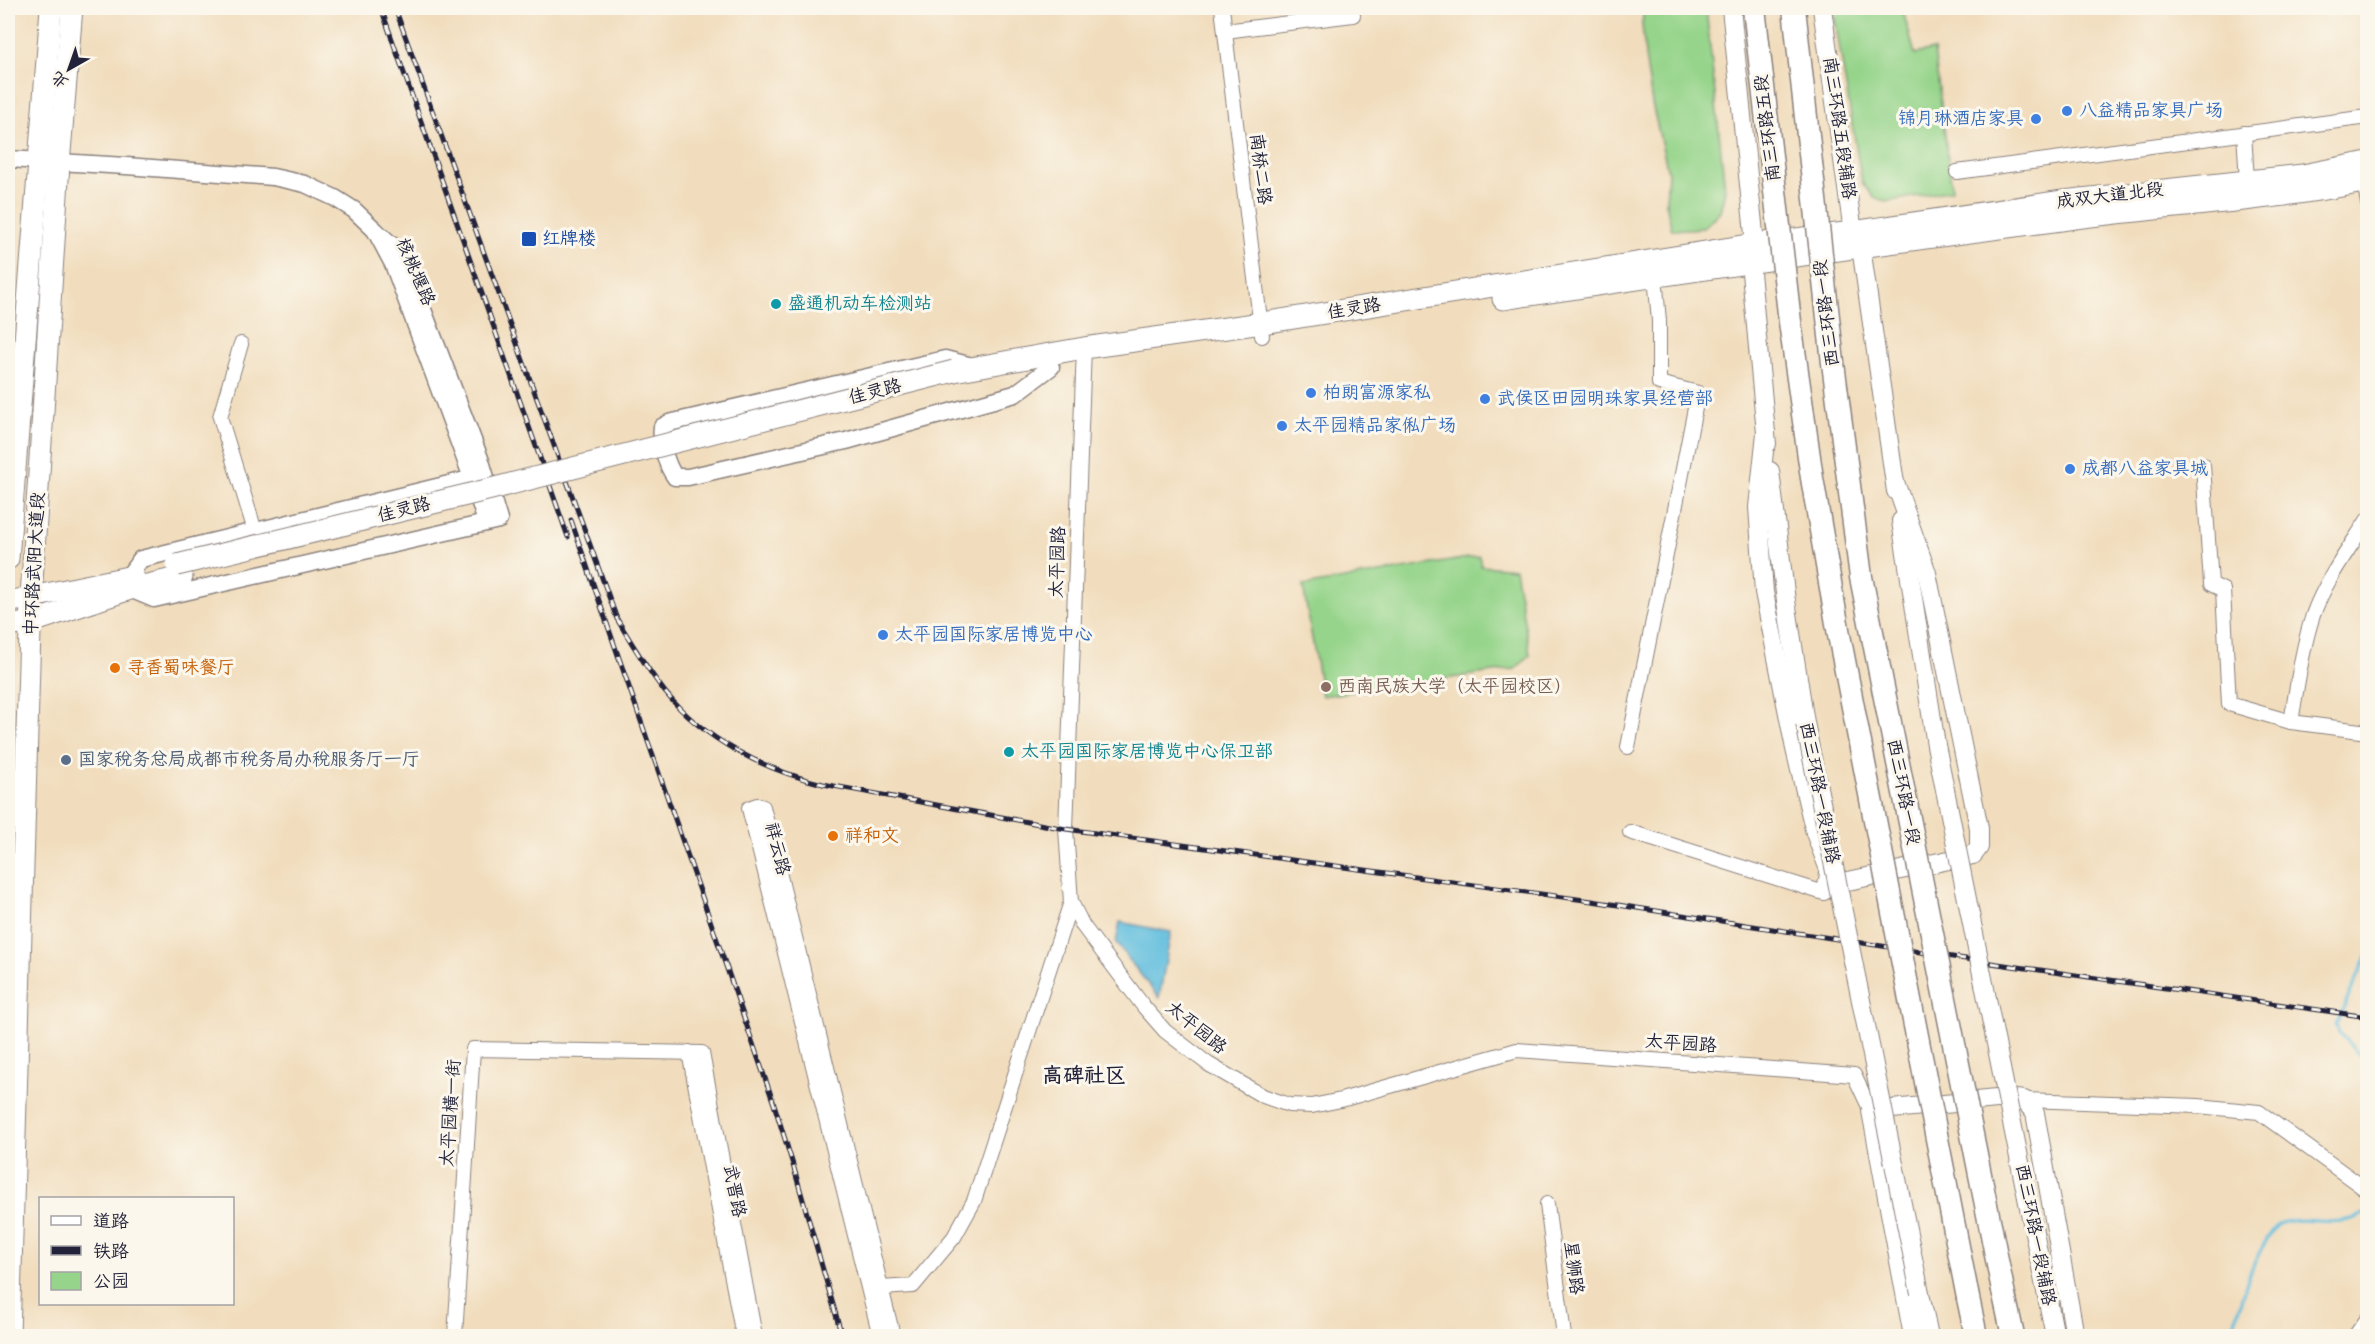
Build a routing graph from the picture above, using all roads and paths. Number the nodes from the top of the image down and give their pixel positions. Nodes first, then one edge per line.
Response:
1 (51, 8) edge
2 (72, 8) edge
3 (1222, 8) edge
4 (1731, 8) edge
5 (1754, 8) edge
6 (1794, 8) edge
7 (1822, 8) edge
8 (1353, 15) dead end
9 (1225, 31) junction
10 (2367, 117) edge
11 (2244, 133) junction
12 (8, 159) edge
13 (38, 162) junction
14 (59, 164) junction
15 (1957, 172) dead end
16 (2365, 172) edge
17 (2247, 181) junction
18 (2367, 204) edge
19 (1857, 240) junction
20 (1782, 249) joint
21 (1753, 253) junction
22 (1655, 276) junction
23 (1262, 329) junction
24 (241, 344) dead end
25 (1084, 355) junction
26 (976, 366) junction
27 (1051, 367) junction
28 (956, 377) junction
29 (1766, 433) junction
30 (2203, 465) dead end
31 (479, 477) junction
32 (1895, 482) junction
33 (2367, 519) edge
34 (255, 531) junction
35 (8, 559) edge
36 (128, 584) junction
37 (31, 597) junction
38 (8, 602) edge
39 (32, 622) junction
40 (8, 626) edge
41 (2291, 722) junction
42 (2367, 732) edge
43 (1628, 747) dead end
44 (1630, 832) dead end
45 (1828, 867) junction
46 (1071, 902) junction
47 (695, 1052) junction
48 (12, 1087) edge
49 (2024, 1100) junction
50 (1871, 1111) junction
51 (2367, 1191) edge
52 (1547, 1204) dead end
53 (881, 1288) junction
54 (2367, 1318) edge
55 (9, 1336) edge
56 (455, 1336) edge
57 (743, 1336) edge
58 (755, 1336) edge
59 (880, 1336) edge
60 (893, 1336) edge
61 (1564, 1336) edge
62 (1913, 1336) edge
63 (1929, 1336) edge
64 (1976, 1336) edge
65 (2013, 1336) edge
66 (2055, 1336) edge
67 (2075, 1336) edge
68 (2355, 1336) edge

1 - 13 main road, 中环路武阳大道段
2 - 14 main road, 中环路武阳大道段
3 - 9 street, 南桥二路
4 - 21 main road
5 - 20 highway, 南三环路五段, bridge
6 - 65 highway, 西三环路一段, bridge
7 - 19 main road, 南三环路五段辅路
8 - 9 street
9 - 23 street, 南桥二路
10 - 11 street
11 - 15 street
11 - 17 street
12 - 13 street, 核桃堰路
13 - 14 street, 核桃堰路
13 - 35 main road, 中环路武阳大道段
14 - 31 street, 核桃堰路
14 - 37 main road, 中环路武阳大道段
16 - 17 main road, 成双大道北段
16 - 18 street
16 - 19 main road, 成双大道北段
17 - 19 main road, 成双大道北段
19 - 21 main road
19 - 32 main road, 西三环路一段辅路
20 - 64 highway, 西三环路一段, bridge
21 - 22 main road, 佳灵路
21 - 23 main road, 佳灵路
21 - 29 main road, 西三环路一段辅路
22 - 23 main road, 佳灵路
22 - 43 street
23 - 25 main road, 佳灵路
24 - 34 street
25 - 26 main road, 佳灵路
25 - 27 main road, 佳灵路
25 - 46 street, 太平园路
26 - 27 street
26 - 28 main road, 佳灵路
27 - 28 main road, 佳灵路
28 - 36 main road, 佳灵路, bridge
29 - 45 main road
29 - 63 main road, 西三环路一段辅路, bridge
30 - 41 street
31 - 34 street
31 - 36 street, 核桃堰路
32 - 45 main road
32 - 66 main road, 西三环路一段辅路, bridge
33 - 41 street
34 - 36 street
36 - 37 main road, 佳灵路
36 - 39 main road, 佳灵路
37 - 38 main road, 佳灵路
37 - 39 main road, 中环路武阳大道段
39 - 40 main road, 佳灵路
39 - 48 main road, 中环路武阳大道段
41 - 42 street
44 - 45 street
46 - 50 street, 太平园路
46 - 53 street
47 - 56 street, 太平园横一街
47 - 57 street, 武晋路
47 - 58 street, 武晋路
48 - 55 main road, 中环路武阳大道段
49 - 50 main road
49 - 51 street
49 - 67 main road
50 - 62 main road
52 - 61 street, 星狮路
53 - 59 street, 祥云路
53 - 60 street, 祥云路
54 - 68 street

